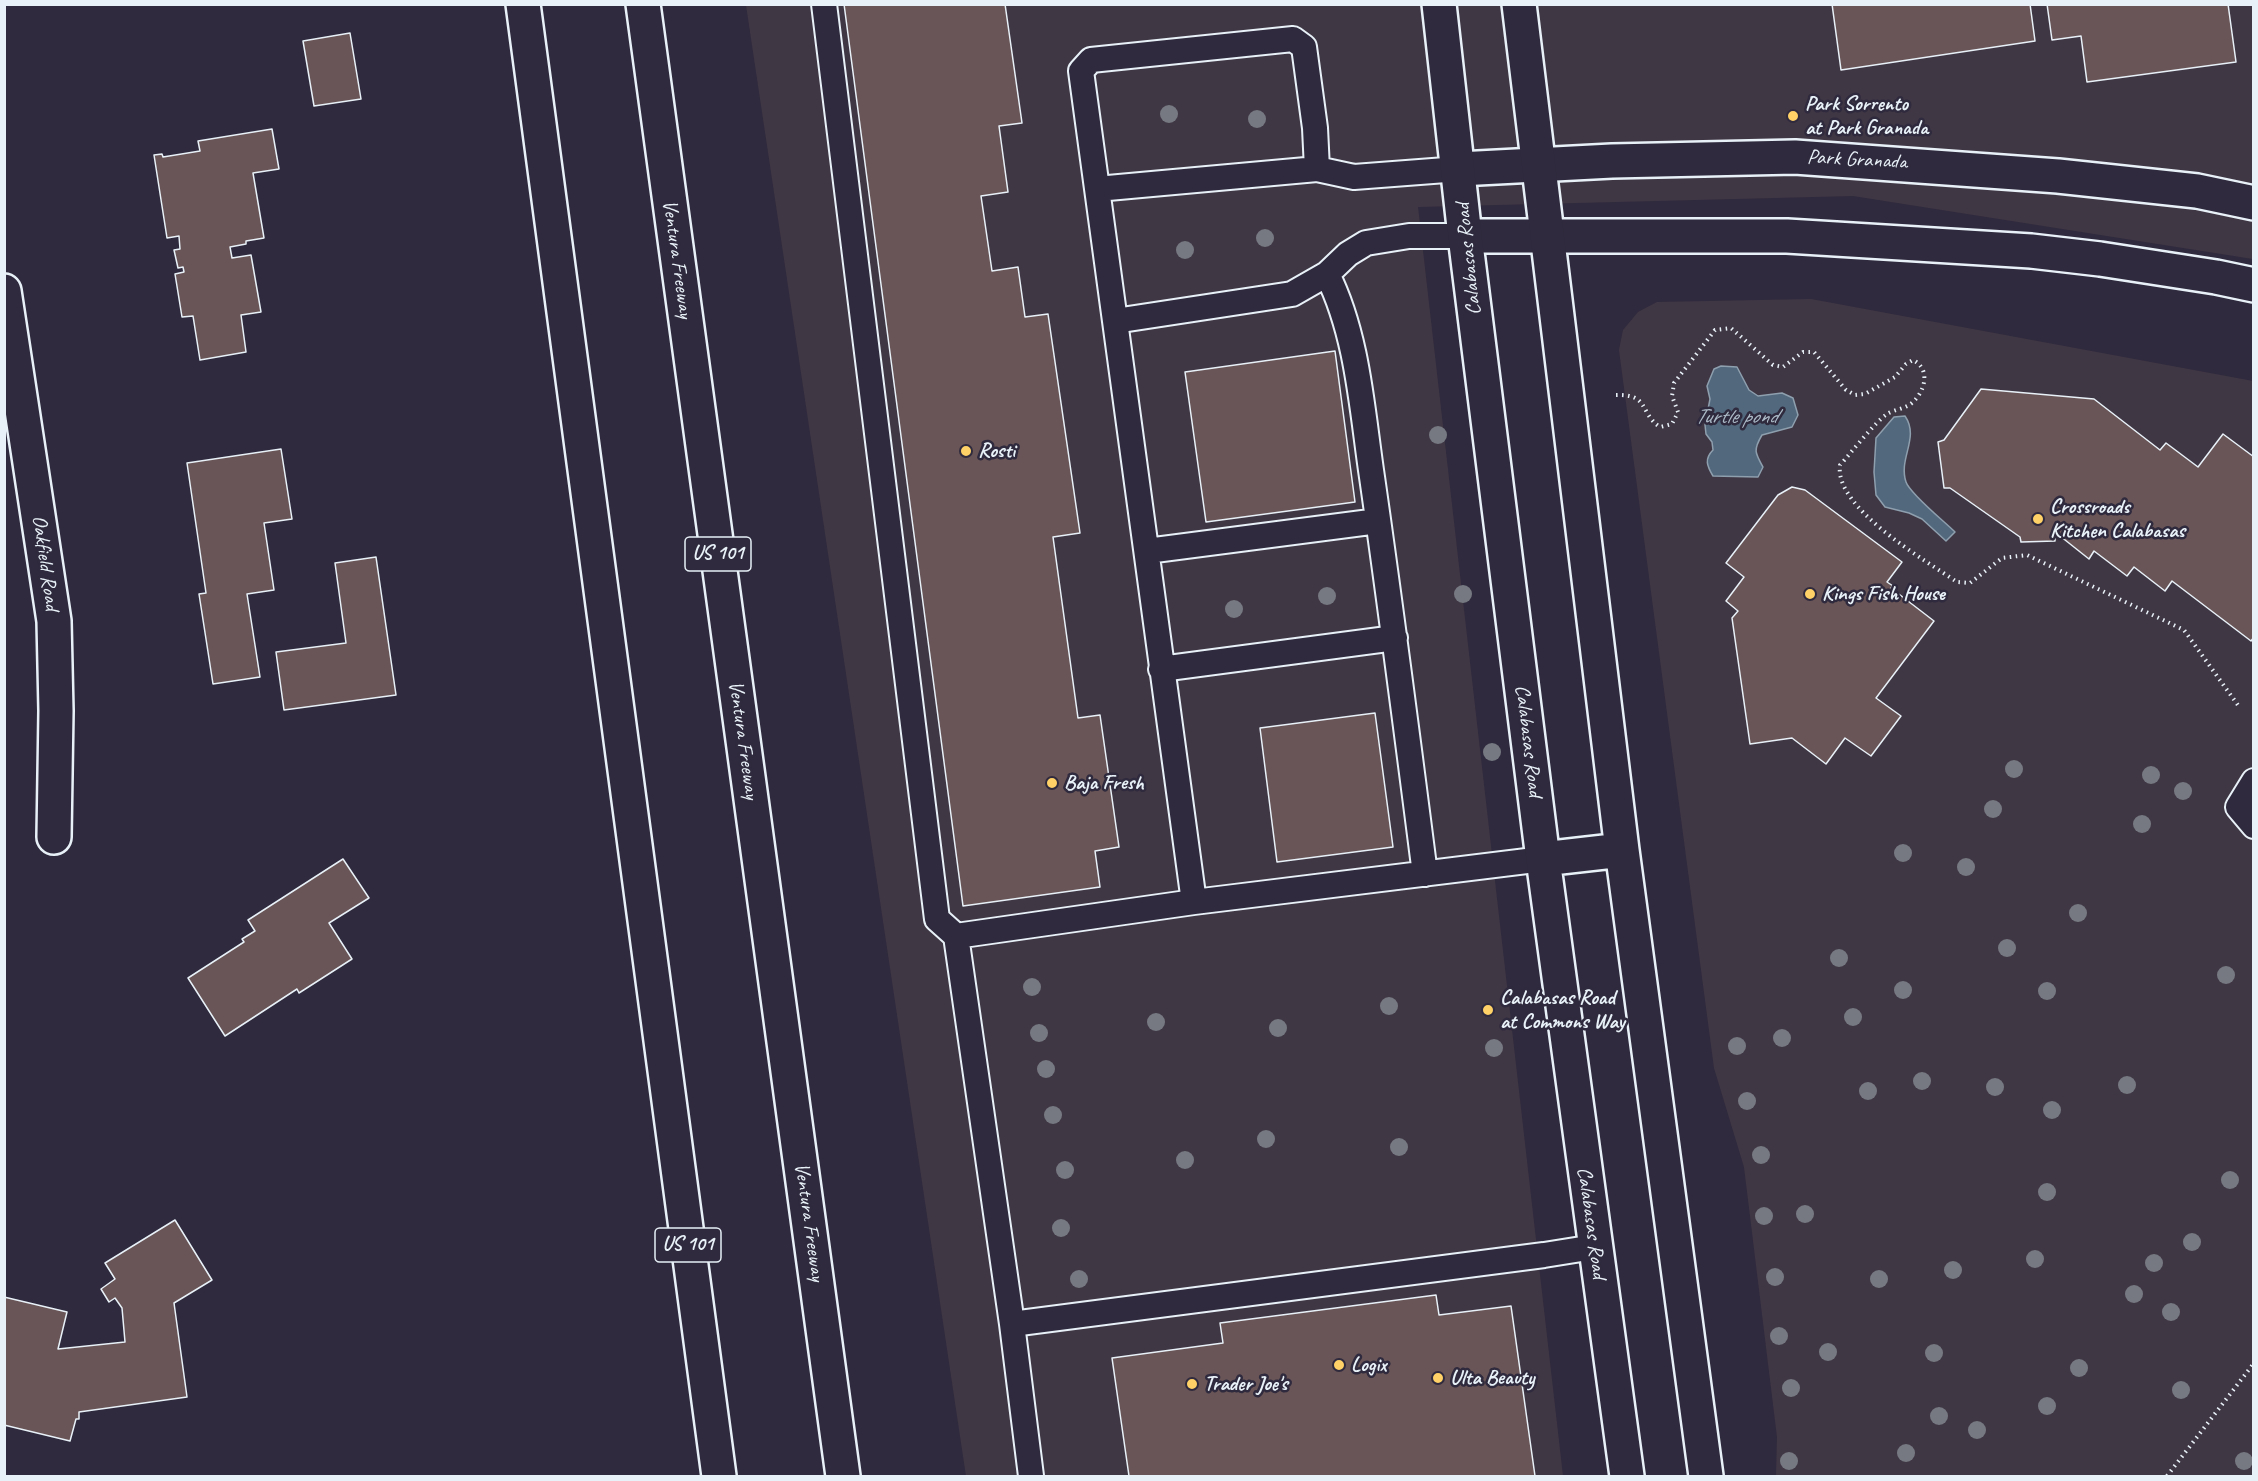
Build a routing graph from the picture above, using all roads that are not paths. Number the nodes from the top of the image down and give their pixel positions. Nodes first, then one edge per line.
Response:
1 (523, 4) edge
2 (643, 4) edge
3 (824, 4) edge
4 (1439, 4) edge
5 (1519, 4) edge
6 (1539, 164) junction
7 (1317, 169) junction
8 (1459, 169) junction
9 (1097, 189) junction
10 (2253, 203) edge
11 (1546, 235) junction
12 (1465, 236) junction
13 (1327, 274) junction
14 (2253, 285) edge
15 (4, 291) edge
16 (1115, 321) junction
17 (1378, 521) junction
18 (1147, 551) junction
19 (1395, 638) junction
20 (1161, 669) junction
21 (2253, 781) edge
22 (2253, 826) edge
23 (54, 837) dead end
24 (1622, 850) junction
25 (1543, 859) junction
26 (1425, 874) junction
27 (1194, 902) junction
28 (956, 936) junction
29 (1594, 1247) junction
30 (1012, 1324) junction
31 (719, 1476) edge
32 (843, 1476) edge
33 (1030, 1476) edge
34 (1627, 1476) edge
35 (1706, 1476) edge

1 - 31 main road, US 101
2 - 32 main road, Ventura Freeway / US 101
3 - 28 lane
4 - 8 main road, Calabasas Road
5 - 6 main road
6 - 8 main road, Park Granada
6 - 10 main road, Park Granada
6 - 11 main road
7 - 8 lane
7 - 9 lane
7 - 9 lane
8 - 12 main road, Calabasas Road
9 - 16 lane
11 - 12 main road
11 - 14 main road
11 - 24 main road
12 - 13 lane
12 - 25 main road, Calabasas Road
13 - 16 lane
13 - 17 lane
15 - 23 main road, Oakfield Road
16 - 18 lane
17 - 18 lane
17 - 19 lane
18 - 20 lane
19 - 20 lane
19 - 26 lane
20 - 27 lane
21 - 22 lane
24 - 25 main road
24 - 35 main road
25 - 26 lane
25 - 29 main road, Calabasas Road
26 - 27 lane
27 - 28 lane
28 - 30 lane
29 - 30 lane
29 - 34 main road, Calabasas Road
30 - 33 lane

